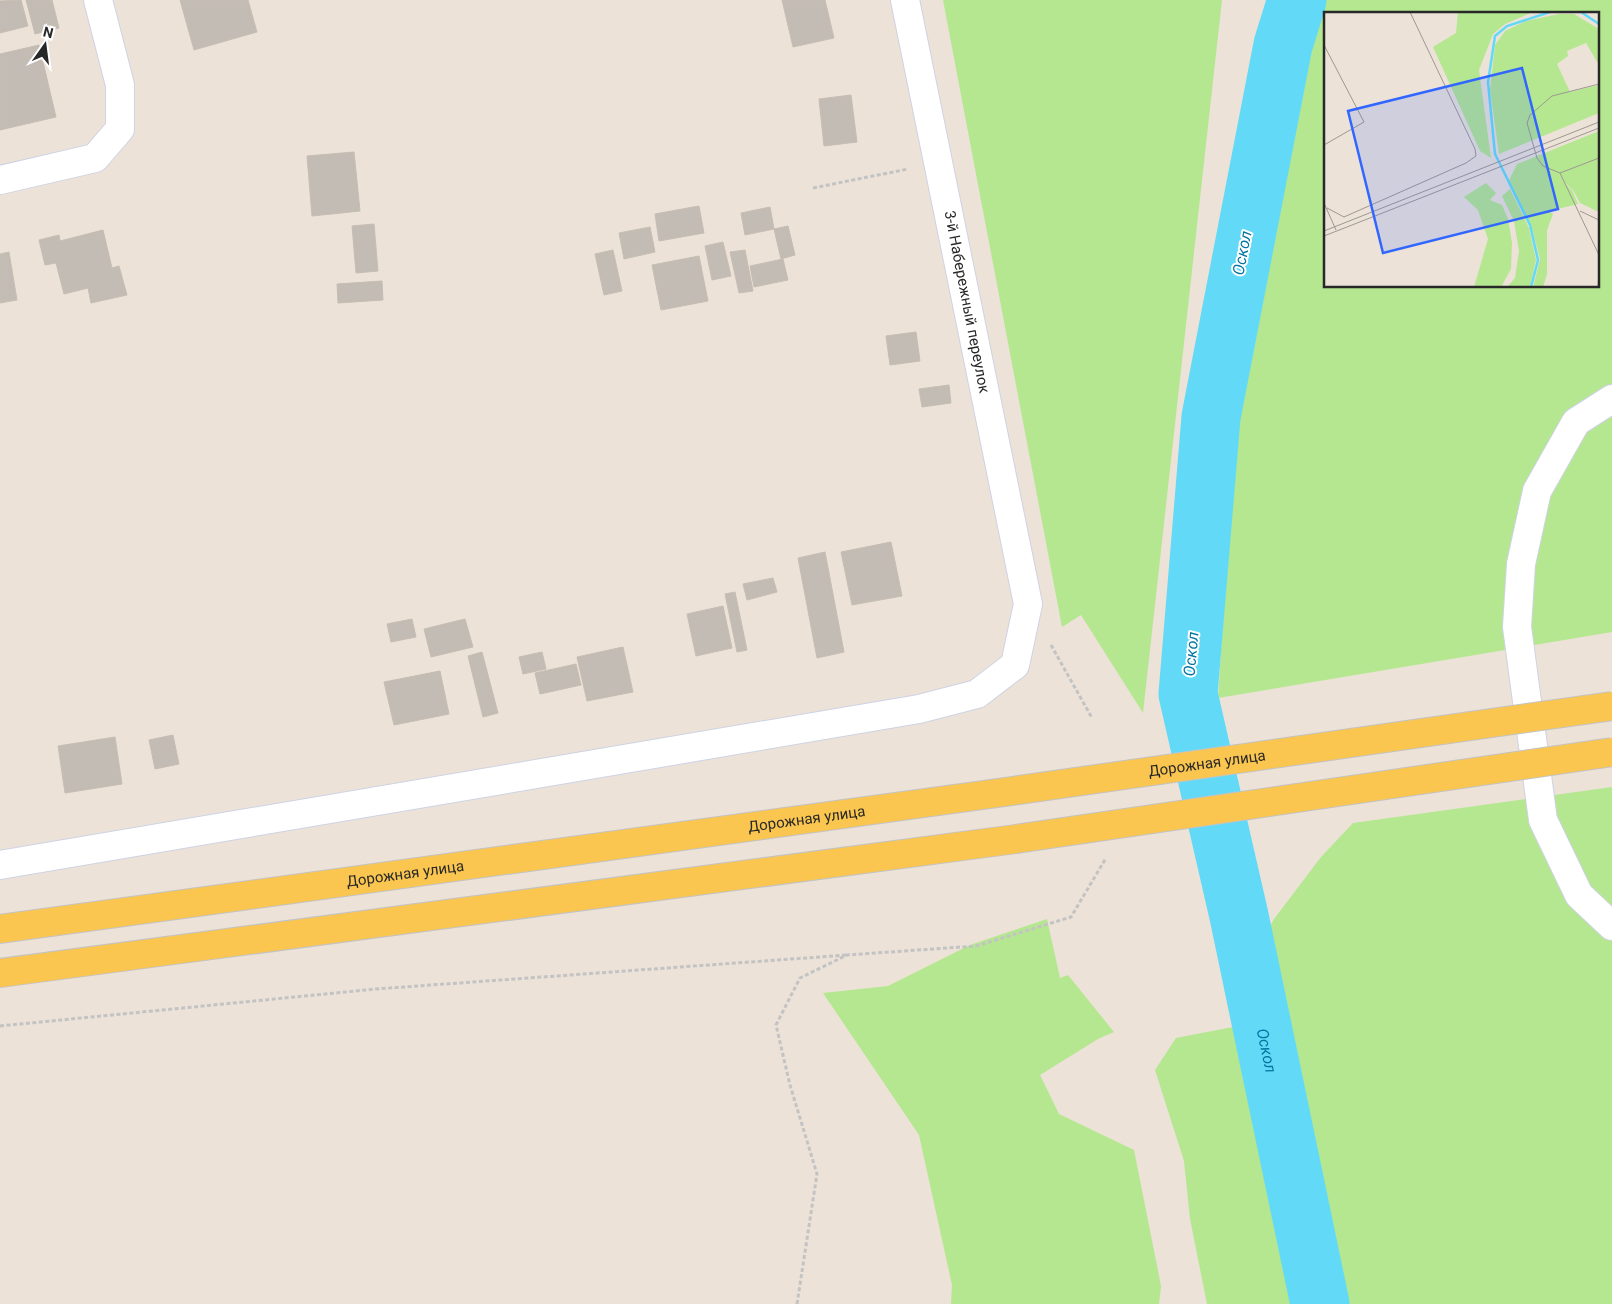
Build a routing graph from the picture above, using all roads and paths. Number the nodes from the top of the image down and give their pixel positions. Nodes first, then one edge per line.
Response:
1 (98, 0) edge
2 (905, 0) edge
3 (938, 163) junction
4 (0, 180) edge
5 (813, 188) dead end
6 (1612, 399) edge
7 (1028, 604) junction
8 (1612, 706) edge
9 (1092, 718) dead end
10 (1612, 752) edge
11 (1106, 858) dead end
12 (0, 865) edge
13 (1612, 926) edge
14 (0, 929) edge
15 (847, 955) junction
16 (0, 973) edge
17 (0, 1026) edge
18 (797, 1304) edge

1 - 4 street
2 - 3 street, 3-й Набережный переулок
3 - 5 path
3 - 7 street, 3-й Набережный переулок
6 - 13 street
7 - 9 path
7 - 12 street
8 - 14 main road, Дорожная улица, bridge
10 - 16 main road, bridge
11 - 15 path
15 - 17 path
15 - 18 path

